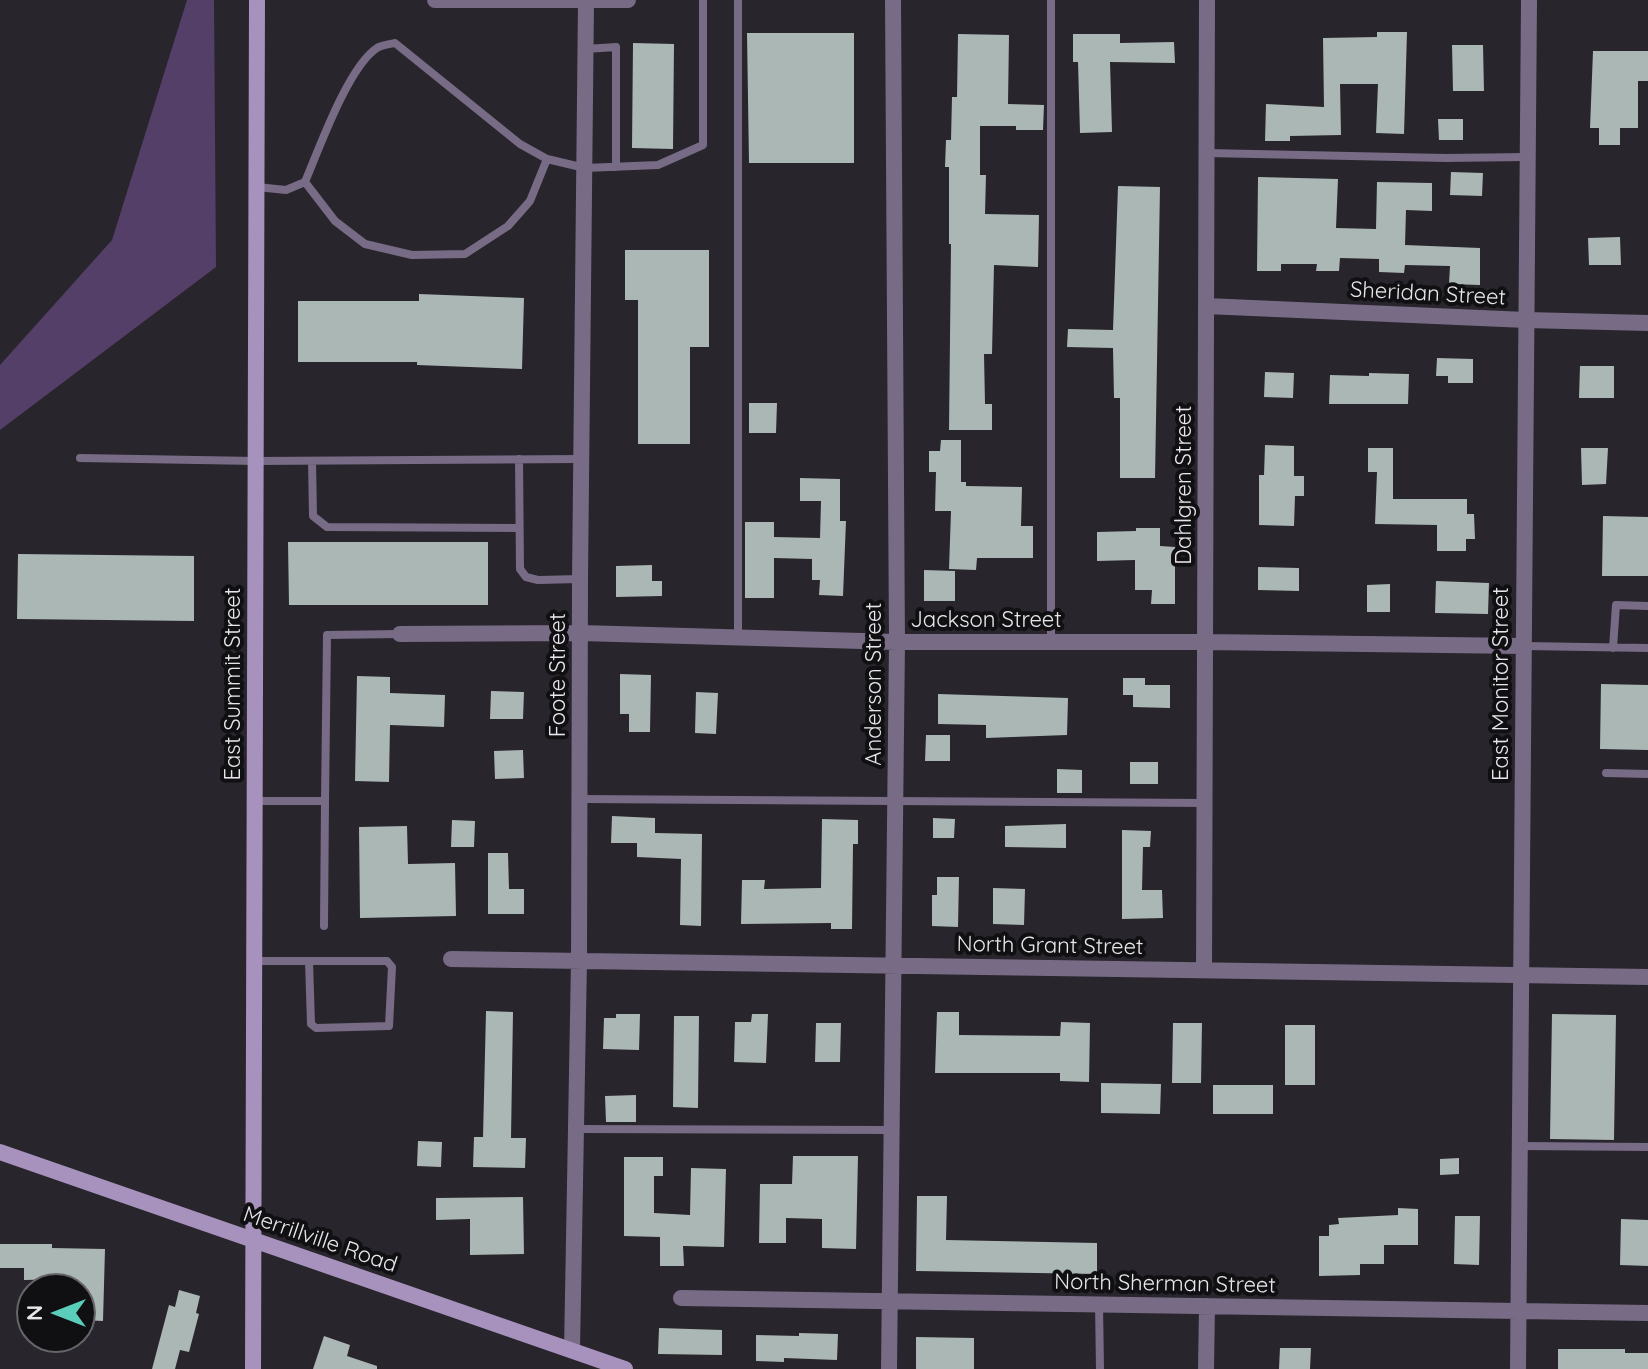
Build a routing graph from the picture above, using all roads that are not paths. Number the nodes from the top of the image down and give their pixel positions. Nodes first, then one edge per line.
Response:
1 (257, 0) edge
2 (435, 0) edge
3 (586, 0) edge
4 (628, 0) edge
5 (703, 0) edge
6 (738, 0) edge
7 (893, 0) edge
8 (1051, 0) edge
9 (1207, 0) edge
10 (1529, 0) edge
11 (586, 49) junction
12 (1207, 153) junction
13 (1527, 157) junction
14 (547, 159) junction
15 (616, 167) junction
16 (585, 168) junction
17 (305, 182) junction
18 (257, 187) junction
19 (1206, 306) junction
20 (1526, 320) junction
21 (1648, 323) edge
22 (80, 458) dead end
23 (519, 459) junction
24 (582, 459) junction
25 (256, 461) junction
26 (312, 461) junction
27 (519, 528) junction
28 (580, 579) junction
29 (1648, 606) edge
30 (581, 633) junction
31 (400, 634) joint
32 (738, 637) junction
33 (897, 642) junction
34 (1051, 642) junction
35 (1205, 642) junction
36 (1524, 646) junction
37 (1613, 648) junction
38 (1648, 648) edge
39 (1606, 773) dead end
40 (1648, 774) edge
41 (580, 799) junction
42 (255, 801) junction
43 (325, 801) junction
44 (896, 801) junction
45 (1205, 803) junction
46 (324, 926) dead end
47 (451, 959) dead end
48 (255, 961) junction
49 (309, 961) junction
50 (579, 961) junction
51 (895, 966) junction
52 (1204, 969) junction
53 (1521, 975) junction
54 (1648, 977) edge
55 (576, 1129) junction
56 (893, 1130) junction
57 (1520, 1146) junction
58 (1648, 1147) edge
59 (0, 1152) edge
60 (255, 1241) junction
61 (681, 1298) dead end
62 (890, 1301) junction
63 (1099, 1304) junction
64 (1207, 1306) junction
65 (1518, 1311) junction
66 (1648, 1313) edge
67 (572, 1350) junction
68 (253, 1369) edge
69 (625, 1369) edge
70 (889, 1369) edge
71 (1100, 1369) edge
72 (1206, 1369) edge
73 (1518, 1369) edge

1 - 18 street, East Summit Street
2 - 3 street
3 - 4 street
3 - 11 street, Foote Street
5 - 15 lane
6 - 32 lane
7 - 33 street, Anderson Street
8 - 34 lane
9 - 12 street, Dahlgren Street
10 - 13 street, East Monitor Street
11 - 15 lane
11 - 16 street, Foote Street
12 - 13 lane
12 - 19 street, Dahlgren Street
13 - 20 street, East Monitor Street
14 - 16 lane
14 - 17 lane
14 - 17 lane
15 - 16 lane
16 - 24 street, Foote Street
17 - 18 lane
18 - 25 street, East Summit Street
19 - 20 street, Sheridan Street
19 - 35 street, Dahlgren Street
20 - 21 street, Sheridan Street
20 - 36 street, East Monitor Street
22 - 25 lane
23 - 24 lane
23 - 26 lane
23 - 27 lane
24 - 28 street, Foote Street
25 - 26 lane
25 - 42 street, East Summit Street
26 - 27 lane
27 - 28 lane
28 - 30 street, Foote Street
29 - 37 lane
30 - 31 street, Jackson Street
30 - 32 street, Jackson Street
30 - 41 street, Foote Street
31 - 43 lane
32 - 33 street, Jackson Street
33 - 34 street, Jackson Street
33 - 44 street, Anderson Street
34 - 35 street, Jackson Street
35 - 36 street, Jackson Street
35 - 45 street, Dahlgren Street
36 - 37 lane
36 - 53 street, East Monitor Street
37 - 38 lane
39 - 40 lane
41 - 44 lane
41 - 50 street, Foote Street
42 - 43 lane
42 - 48 street, East Summit Street
43 - 46 lane
44 - 45 lane
44 - 51 street, Anderson Street
45 - 52 street, Dahlgren Street
47 - 50 street, North Grant Street
48 - 49 lane
48 - 60 street, East Summit Street
49 - 49 lane
50 - 51 street, North Grant Street
50 - 55 street, Foote Street
51 - 52 street, North Grant Street
51 - 56 street, Anderson Street
52 - 53 street, North Grant Street
53 - 54 street, North Grant Street
53 - 57 street, East Monitor Street
55 - 56 lane
55 - 67 street, Foote Street
56 - 62 street, Anderson Street
57 - 58 lane
57 - 65 street, East Monitor Street
59 - 60 street, Merrillville Road
60 - 67 street, Merrillville Road
60 - 68 street, East Summit Street
61 - 62 street, North Sherman Street
62 - 63 street, North Sherman Street
62 - 70 street, Anderson Street
63 - 64 street, North Sherman Street
63 - 71 lane
64 - 65 street, North Sherman Street
64 - 72 street
65 - 66 street, North Sherman Street
65 - 73 street, East Monitor Street
67 - 69 street, Merrillville Road

